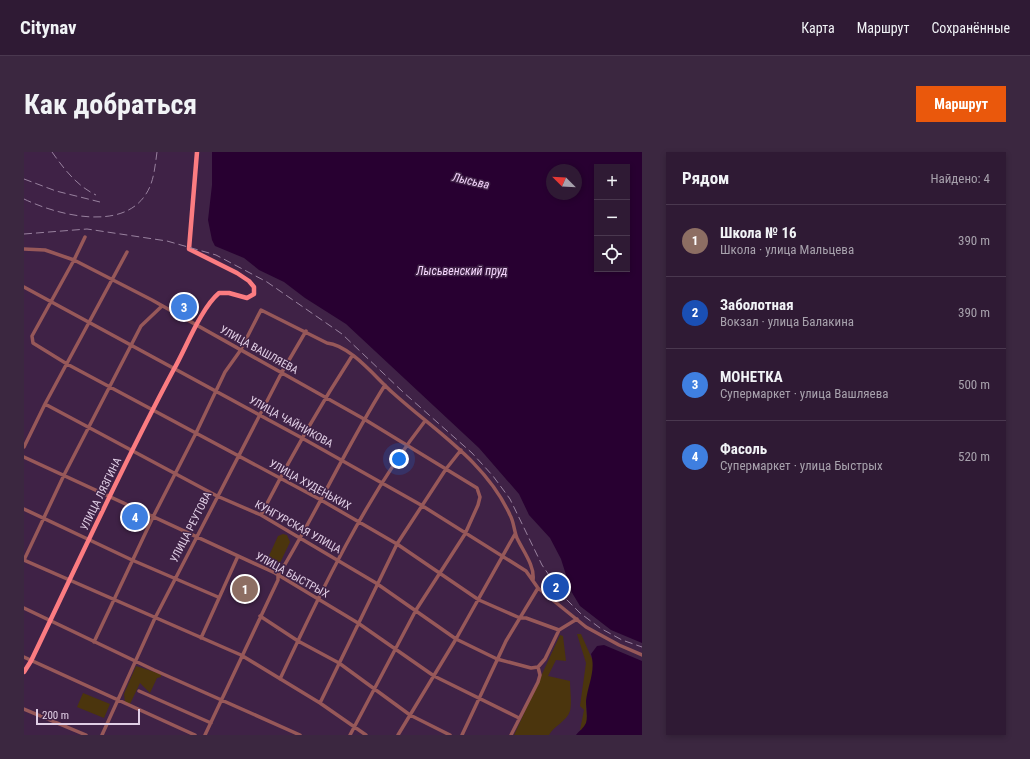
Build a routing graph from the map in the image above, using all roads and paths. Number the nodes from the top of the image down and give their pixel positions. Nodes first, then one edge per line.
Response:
1 (197, 152) edge
2 (85, 237) dead end
3 (24, 249) edge
4 (127, 252) dead end
5 (74, 260) junction
6 (112, 280) junction
7 (24, 287) edge
8 (50, 302) junction
9 (162, 306) junction
10 (90, 322) junction
11 (197, 325) junction
12 (306, 331) junction
13 (132, 345) junction
14 (240, 351) junction
15 (352, 356) junction
16 (68, 364) junction
17 (175, 368) junction
18 (282, 372) junction
19 (385, 385) junction
20 (109, 386) junction
21 (216, 391) junction
22 (325, 398) junction
23 (45, 404) junction
24 (153, 409) junction
25 (260, 415) junction
26 (364, 419) junction
27 (425, 421) junction
28 (88, 427) junction
29 (196, 433) junction
30 (302, 438) junction
31 (406, 445) junction
32 (24, 447) edge
33 (461, 450) junction
34 (132, 451) junction
35 (24, 457) edge
36 (238, 457) junction
37 (342, 460) junction
38 (446, 469) junction
39 (176, 473) junction
40 (64, 475) junction
41 (280, 477) junction
42 (382, 484) junction
43 (110, 496) junction
44 (217, 496) junction
45 (321, 500) junction
46 (421, 505) junction
47 (24, 509) edge
48 (262, 515) junction
49 (153, 517) junction
50 (43, 519) junction
51 (360, 523) junction
52 (465, 534) junction
53 (515, 534) junction
54 (196, 537) junction
55 (89, 538) junction
56 (301, 538) junction
57 (397, 544) junction
58 (238, 556) junction
59 (503, 557) junction
60 (24, 560) edge
61 (132, 560) junction
62 (339, 560) junction
63 (441, 574) junction
64 (278, 576) junction
65 (175, 578) junction
66 (534, 580) junction
67 (69, 581) junction
68 (376, 583) junction
69 (538, 588) junction
70 (218, 597) junction
71 (319, 599) junction
72 (113, 600) junction
73 (479, 600) junction
74 (24, 608) edge
75 (416, 610) junction
76 (260, 616) junction
77 (155, 618) junction
78 (520, 618) junction
79 (577, 619) junction
80 (50, 620) junction
81 (358, 622) junction
82 (559, 630) junction
83 (201, 638) junction
84 (456, 639) junction
85 (298, 641) junction
86 (94, 642) junction
87 (396, 648) junction
88 (242, 655) junction
89 (642, 655) edge
90 (24, 657) edge
91 (497, 659) junction
92 (31, 661) junction
93 (135, 661) junction
94 (338, 663) junction
95 (538, 667) junction
96 (24, 672) edge
97 (434, 676) junction
98 (280, 679) junction
99 (376, 689) junction
100 (139, 691) dead end
101 (479, 698) junction
102 (117, 700) junction
103 (222, 700) junction
104 (320, 703) junction
105 (24, 709) edge
106 (410, 715) junction
107 (519, 718) junction
108 (211, 723) junction
109 (355, 727) junction
110 (86, 735) edge
111 (102, 735) edge
112 (195, 735) edge
113 (205, 735) edge
114 (300, 735) edge
115 (350, 735) edge
116 (366, 735) edge
117 (398, 735) edge
118 (450, 735) edge
119 (462, 735) edge
120 (511, 735) edge

1 - 11 main road, УЛИЦА ЛЯЗГИНА
2 - 5 street
3 - 5 street, УЛИЦА ВАШЛЯЕВА
4 - 6 street
5 - 6 street, УЛИЦА ВАШЛЯЕВА
5 - 8 street
6 - 9 street, УЛИЦА ВАШЛЯЕВА
6 - 10 street
7 - 8 street, УЛИЦА ЧАЙНИКОВА
8 - 10 street, УЛИЦА ЧАЙНИКОВА
8 - 16 street, УЛИЦА ХУДЕНЬКИХ
9 - 11 street, УЛИЦА ВАШЛЯЕВА
9 - 13 street
10 - 13 street, УЛИЦА ЧАЙНИКОВА
10 - 16 street
11 - 14 street, УЛИЦА ВАШЛЯЕВА
11 - 17 main road, УЛИЦА ЛЯЗГИНА
12 - 14 street
12 - 15 street
12 - 18 street, УЛИЦА РЕУТОВА
13 - 17 street, УЛИЦА ЧАЙНИКОВА
13 - 20 street
14 - 18 street, УЛИЦА ВАШЛЯЕВА
14 - 21 street
15 - 19 street
15 - 22 street
16 - 20 street, УЛИЦА ХУДЕНЬКИХ
16 - 23 street
17 - 21 street, УЛИЦА ЧАЙНИКОВА
17 - 24 main road, УЛИЦА ЛЯЗГИНА
18 - 22 street, УЛИЦА ВАШЛЯЕВА
18 - 25 street, УЛИЦА РЕУТОВА
19 - 26 street
19 - 27 street
20 - 24 street, УЛИЦА ХУДЕНЬКИХ
20 - 28 street
21 - 25 street, УЛИЦА ЧАЙНИКОВА
21 - 29 street
22 - 26 street, УЛИЦА ВАШЛЯЕВА
22 - 30 street
23 - 28 street, КУНГУРСКАЯ УЛИЦА
23 - 32 street
24 - 29 street, УЛИЦА ХУДЕНЬКИХ
24 - 34 main road, УЛИЦА ЛЯЗГИНА
25 - 30 street, УЛИЦА ЧАЙНИКОВА
25 - 36 street, УЛИЦА РЕУТОВА
26 - 31 street, УЛИЦА ВАШЛЯЕВА
26 - 37 street
27 - 31 street
27 - 33 street
28 - 34 street, КУНГУРСКАЯ УЛИЦА
28 - 40 street
29 - 36 street, УЛИЦА ХУДЕНЬКИХ
29 - 39 street
30 - 37 street, УЛИЦА ЧАЙНИКОВА
30 - 41 street
31 - 38 street, УЛИЦА ВАШЛЯЕВА
31 - 42 street
33 - 38 street
33 - 53 street
34 - 39 street, КУНГУРСКАЯ УЛИЦА
34 - 43 main road, УЛИЦА ЛЯЗГИНА
35 - 40 street, УЛИЦА БЫСТРЫХ
36 - 41 street, УЛИЦА ХУДЕНЬКИХ
36 - 44 street, УЛИЦА РЕУТОВА
37 - 42 street, УЛИЦА ЧАЙНИКОВА
37 - 45 street
38 - 46 street
38 - 52 street, УЛИЦА ВАШЛЯЕВА
39 - 44 street, КУНГУРСКАЯ УЛИЦА
39 - 49 street
40 - 43 street, УЛИЦА БЫСТРЫХ
40 - 50 street
41 - 45 street, УЛИЦА ХУДЕНЬКИХ
41 - 48 street
42 - 46 street, УЛИЦА ЧАЙНИКОВА
42 - 51 street
43 - 49 street, УЛИЦА БЫСТРЫХ
43 - 55 main road, УЛИЦА ЛЯЗГИНА
44 - 48 street, КУНГУРСКАЯ УЛИЦА
44 - 54 street, УЛИЦА РЕУТОВА
45 - 51 street, УЛИЦА ХУДЕНЬКИХ
45 - 56 street
46 - 52 street, УЛИЦА ЧАЙНИКОВА
46 - 57 street
47 - 50 street
48 - 56 street, КУНГУРСКАЯ УЛИЦА
49 - 54 street, УЛИЦА БЫСТРЫХ
49 - 61 street
50 - 55 street
50 - 60 street
51 - 57 street, УЛИЦА ХУДЕНЬКИХ
51 - 62 street
52 - 59 street, УЛИЦА ЧАЙНИКОВА
52 - 63 street
53 - 59 street
53 - 66 street
54 - 58 street, УЛИЦА БЫСТРЫХ
54 - 65 street, УЛИЦА РЕУТОВА
55 - 61 street
55 - 67 main road, УЛИЦА ЛЯЗГИНА
56 - 62 street, КУНГУРСКАЯ УЛИЦА
56 - 64 street
57 - 63 street, УЛИЦА ХУДЕНЬКИХ
57 - 68 street
58 - 64 street, УЛИЦА БЫСТРЫХ
58 - 70 street
59 - 66 street, УЛИЦА ЧАЙНИКОВА
59 - 73 street
60 - 67 street
61 - 65 street
61 - 72 street
62 - 68 street, КУНГУРСКАЯ УЛИЦА
62 - 71 street
63 - 73 street, УЛИЦА ХУДЕНЬКИХ
63 - 75 street
64 - 71 street, УЛИЦА БЫСТРЫХ
64 - 76 street
65 - 70 street
65 - 77 street, УЛИЦА РЕУТОВА
66 - 69 street, УЛИЦА ЧАЙНИКОВА
67 - 72 street
67 - 80 main road, УЛИЦА ЛЯЗГИНА
68 - 75 street, КУНГУРСКАЯ УЛИЦА
68 - 81 street
69 - 78 street
69 - 79 street
70 - 83 street
71 - 81 street, УЛИЦА БЫСТРЫХ
71 - 85 street
72 - 77 street
72 - 86 street
73 - 78 street, УЛИЦА ХУДЕНЬКИХ
73 - 84 street
74 - 80 street
75 - 84 street, КУНГУРСКАЯ УЛИЦА
75 - 87 street
76 - 85 street
76 - 88 street
77 - 83 street
77 - 93 street, УЛИЦА РЕУТОВА
78 - 82 street, УЛИЦА ХУДЕНЬКИХ
78 - 91 street
79 - 82 street
79 - 89 street
80 - 86 street
80 - 92 main road, УЛИЦА ЛЯЗГИНА
81 - 87 street, УЛИЦА БЫСТРЫХ
81 - 94 street
82 - 95 street
83 - 88 street
84 - 91 street, КУНГУРСКАЯ УЛИЦА
84 - 97 street
85 - 94 street
85 - 98 street
86 - 93 street
87 - 97 street, УЛИЦА БЫСТРЫХ
87 - 99 street
88 - 98 street
88 - 103 street
90 - 92 street
91 - 95 street, КУНГУРСКАЯ УЛИЦА
91 - 101 street
92 - 96 main road, УЛИЦА ЛЯЗГИНА
92 - 102 street
93 - 102 street, УЛИЦА РЕУТОВА
93 - 103 street
94 - 99 street
94 - 104 street
95 - 107 street
97 - 101 street, УЛИЦА БЫСТРЫХ
97 - 106 street
98 - 104 street
99 - 106 street
99 - 109 street
100 - 108 street
101 - 107 street, УЛИЦА БЫСТРЫХ
101 - 119 street
102 - 111 street, УЛИЦА РЕУТОВА
102 - 112 street
103 - 108 street
103 - 114 street
104 - 109 street
105 - 110 street
106 - 117 street
106 - 118 street
107 - 120 street
108 - 113 street
109 - 115 street
109 - 116 street

